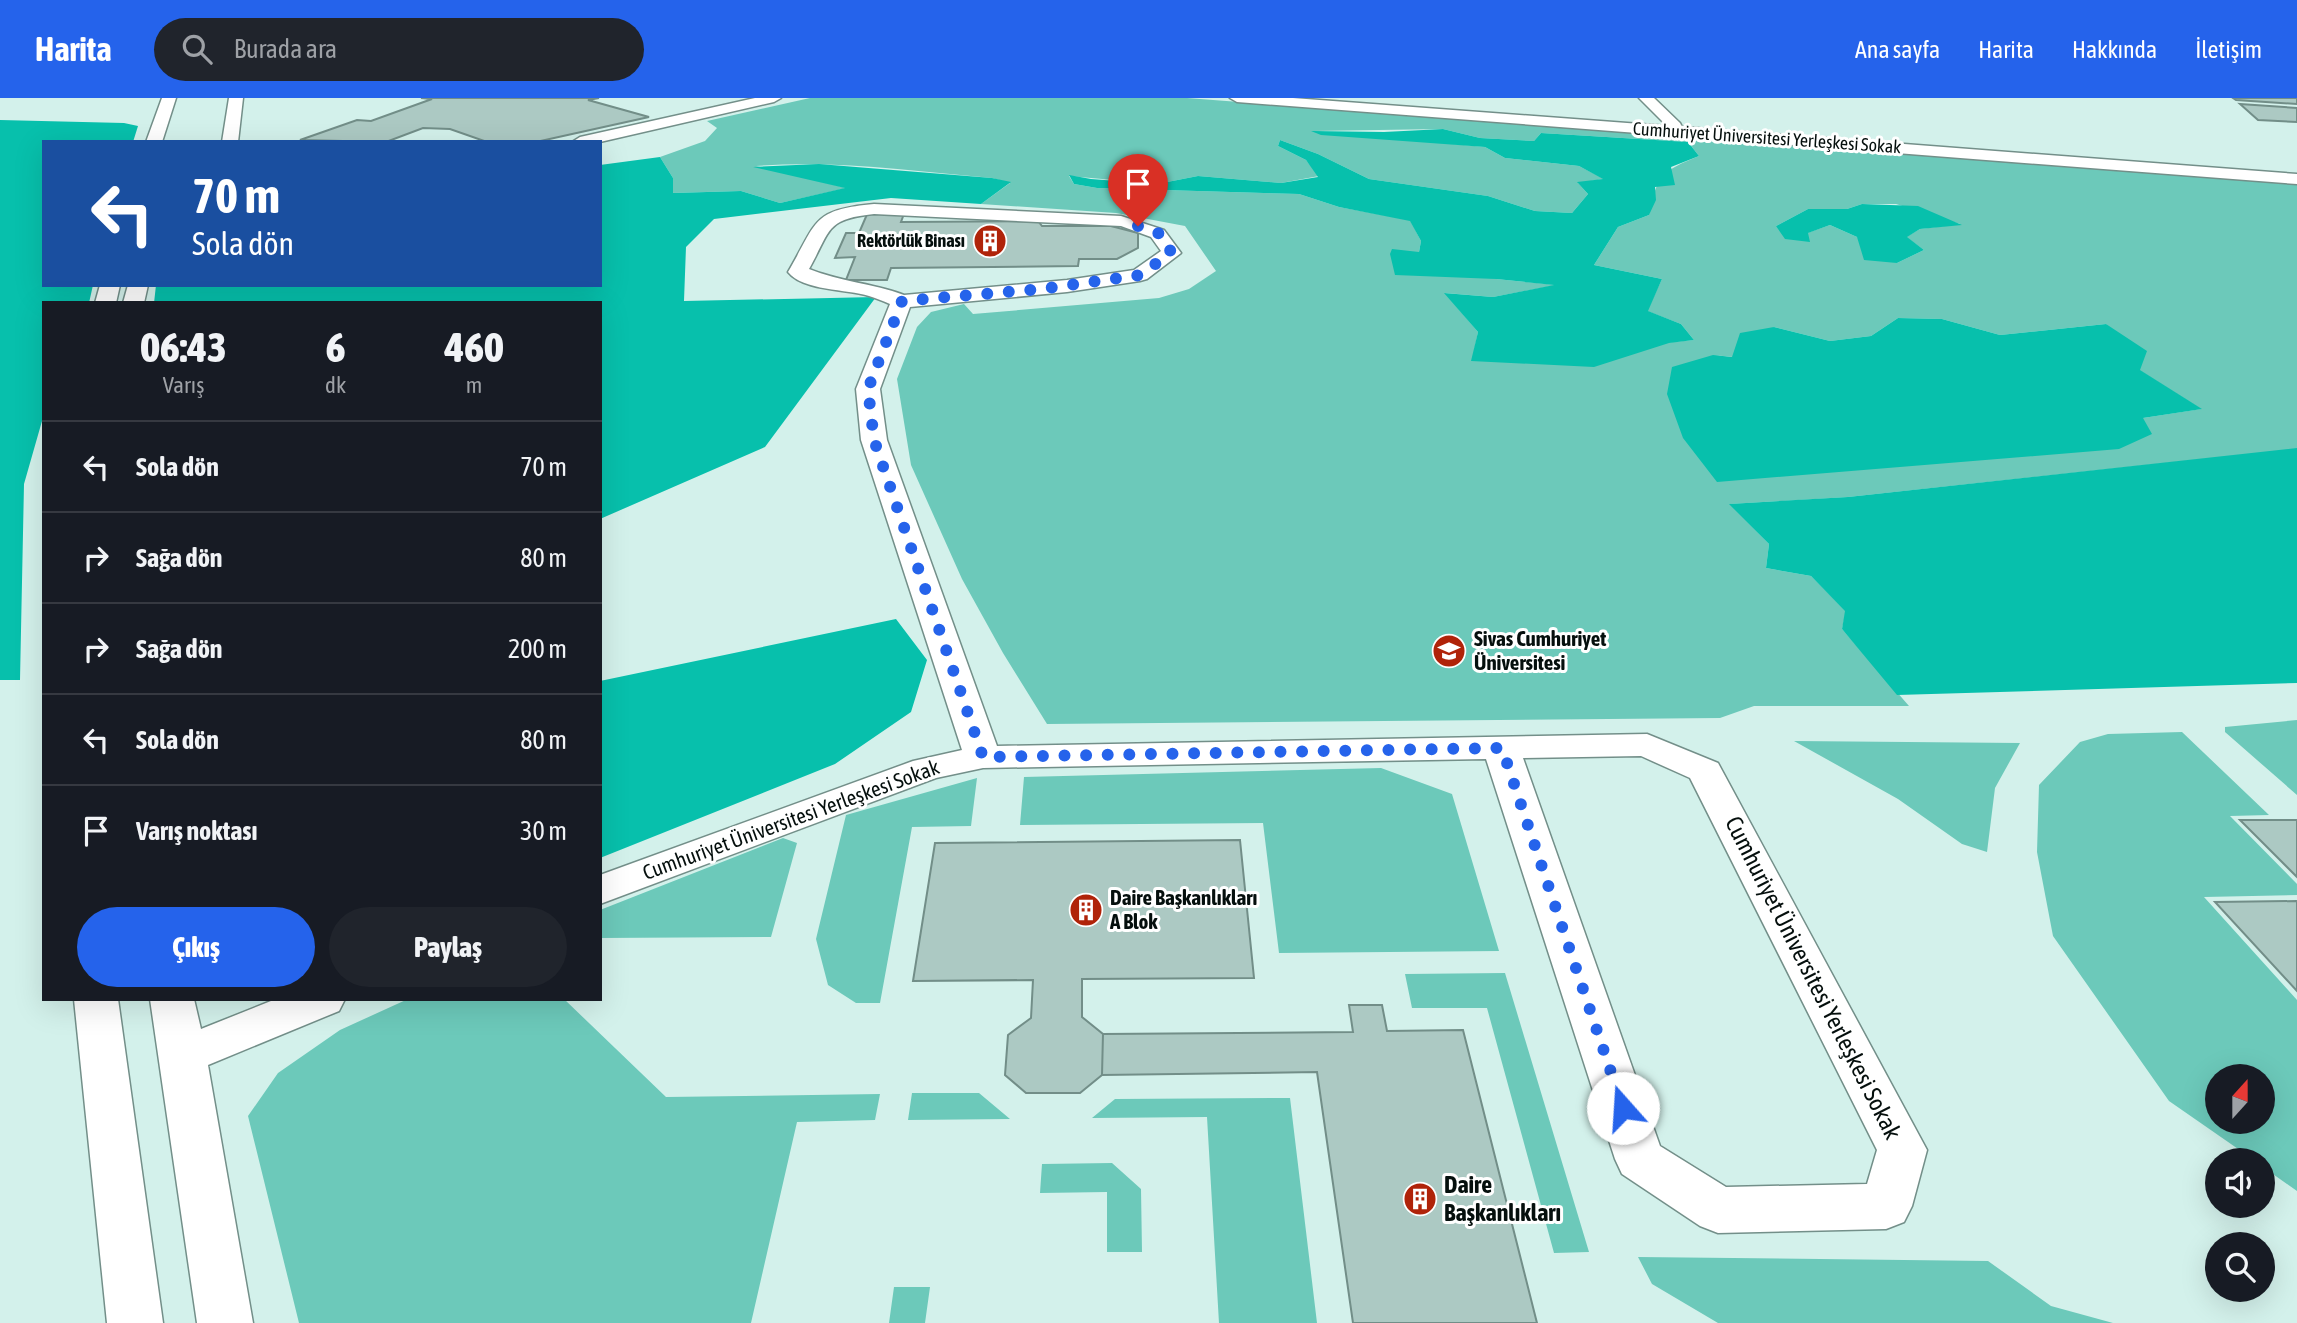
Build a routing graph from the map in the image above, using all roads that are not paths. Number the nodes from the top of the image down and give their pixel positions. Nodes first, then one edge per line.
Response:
1 (169, 98) edge
2 (236, 98) edge
3 (774, 98) edge
4 (1237, 98) edge
5 (1308, 98) edge
6 (1646, 98) edge
7 (1675, 126) junction
8 (155, 140) edge
9 (230, 140) edge
10 (589, 140) edge
11 (2297, 173) edge
12 (2297, 179) edge
13 (902, 301) junction
14 (1502, 748) junction
15 (983, 757) junction
16 (602, 889) edge
17 (96, 1001) edge
18 (172, 1001) edge
19 (318, 1001) edge
20 (183, 1055) junction
21 (135, 1323) edge
22 (225, 1323) edge

1 - 8 street
2 - 9 street
3 - 10 street
4 - 12 street, Cumhuriyet Üniversitesi Yerleşkesi Sokak
5 - 7 street, Cumhuriyet Üniversitesi Yerleşkesi Sokak
6 - 7 street
7 - 11 street, Cumhuriyet Üniversitesi Yerleşkesi Sokak
13 - 13 street
13 - 15 street
14 - 14 street, Cumhuriyet Üniversitesi Yerleşkesi Sokak
14 - 15 street, Cumhuriyet Üniversitesi Yerleşkesi Sokak
15 - 16 street, Cumhuriyet Üniversitesi Yerleşkesi Sokak
17 - 21 street
18 - 20 street
19 - 20 street
20 - 22 street

